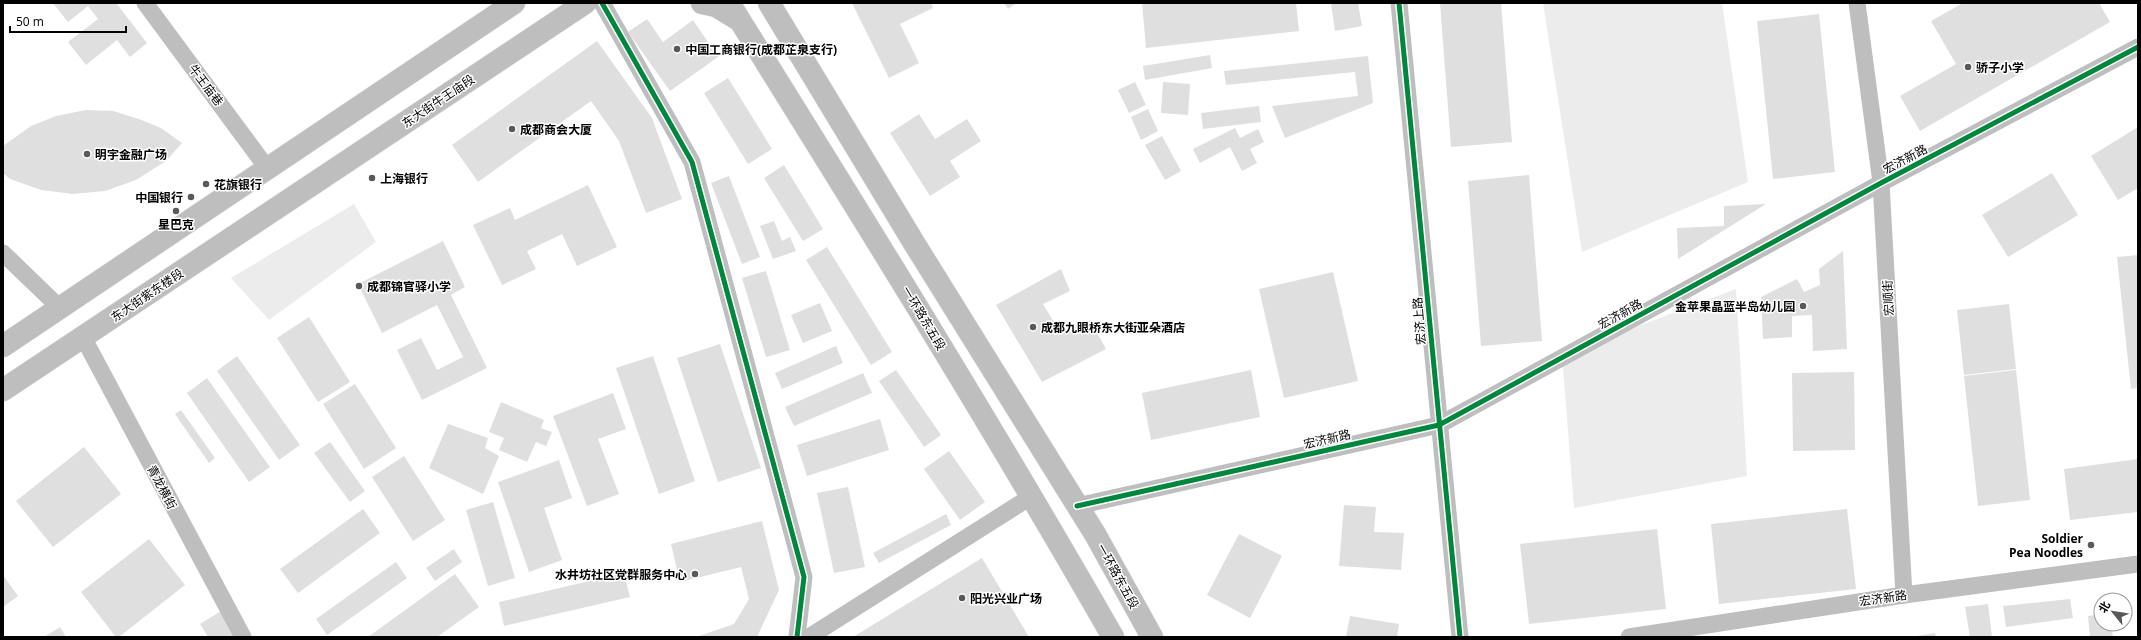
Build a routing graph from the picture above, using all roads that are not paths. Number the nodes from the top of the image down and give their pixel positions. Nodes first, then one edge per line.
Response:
1 (145, 3) edge
2 (514, 3) edge
3 (585, 3) edge
4 (602, 3) edge
5 (702, 3) edge
6 (1399, 3) edge
7 (1858, 3) edge
8 (772, 6) edge
9 (734, 11) edge
10 (2138, 47) edge
11 (267, 168) junction
12 (1881, 183) junction
13 (291, 199) joint
14 (3, 253) edge
15 (60, 308) junction
16 (83, 337) junction
17 (3, 346) edge
18 (3, 390) edge
19 (1439, 425) junction
20 (1032, 496) junction
21 (1077, 506) junction
22 (2138, 564) edge
23 (1904, 595) junction
24 (243, 637) edge
25 (797, 637) edge
26 (809, 637) edge
27 (1113, 637) edge
28 (1152, 637) edge
29 (1460, 637) edge
30 (1629, 637) edge

1 - 11 street, 牛王庙巷
2 - 11 main road
3 - 13 main road, 东大街牛王庙段
4 - 25 street
5 - 9 main road
6 - 19 street, 宏济上路
7 - 12 street, 宏顺街
8 - 21 main road, 一环路东五段
9 - 20 main road, 一环路东五段
10 - 12 street, 宏济新路
11 - 15 main road
12 - 19 street, 宏济新路
12 - 23 street, 宏顺街
13 - 16 main road, 东大街紫东楼段
14 - 15 street
15 - 17 main road
16 - 18 main road, 东大街紫东楼段
16 - 24 street, 青龙横街
19 - 21 street, 宏济新路
19 - 29 street, 宏济上路
20 - 26 street
20 - 27 main road, 一环路东五段
21 - 28 main road, 一环路东五段
22 - 23 street, 宏济新路
23 - 30 street, 宏济新路

